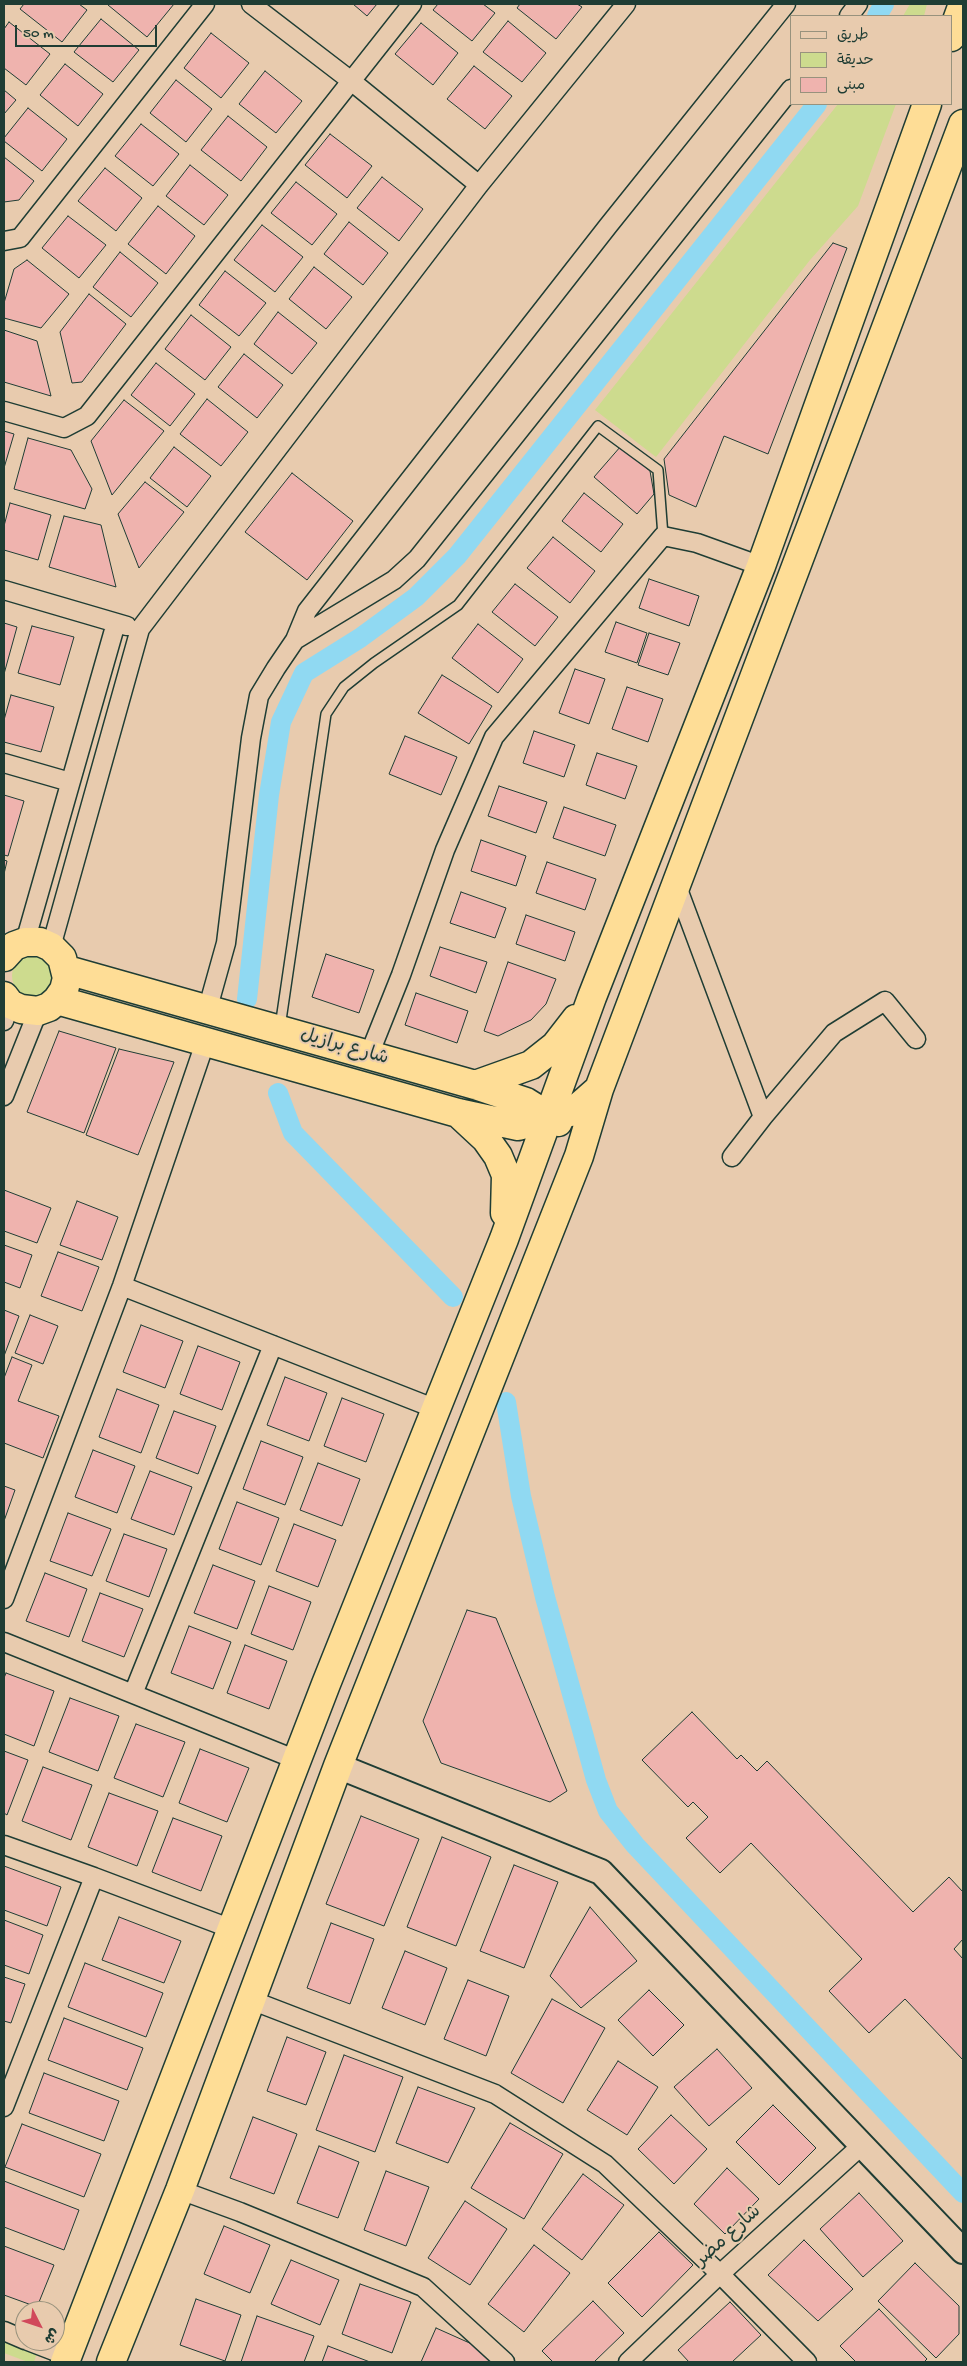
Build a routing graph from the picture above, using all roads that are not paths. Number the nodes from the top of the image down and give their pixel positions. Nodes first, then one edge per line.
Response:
1 (205, 4) edge
2 (251, 4) edge
3 (412, 4) edge
4 (626, 4) edge
5 (786, 4) edge
6 (858, 4) edge
7 (963, 4) edge
8 (850, 15) edge
9 (952, 35) edge
10 (350, 80) junction
11 (790, 90) edge
12 (927, 105) edge
13 (963, 124) edge
14 (479, 185) junction
15 (4, 241) edge
16 (4, 411) edge
17 (663, 536) junction
18 (761, 566) junction
19 (4, 590) edge
20 (116, 623) junction
21 (140, 628) junction
22 (295, 640) junction
23 (4, 763) edge
24 (70, 782) junction
25 (676, 884) junction
26 (51, 947) junction
27 (14, 949) edge
28 (67, 970) junction
29 (592, 998) junction
30 (48, 1005) junction
31 (6, 1007) edge
32 (207, 1010) junction
33 (280, 1029) junction
34 (916, 1039) dead end
35 (205, 1043) junction
36 (369, 1055) junction
37 (475, 1085) junction
38 (599, 1089) junction
39 (4, 1096) edge
40 (458, 1113) junction
41 (549, 1116) junction
42 (763, 1117) junction
43 (579, 1156) junction
44 (732, 1157) dead end
45 (504, 1238) junction
46 (122, 1286) junction
47 (273, 1345) junction
48 (436, 1409) junction
49 (4, 1599) edge
50 (4, 1642) edge
51 (133, 1694) junction
52 (297, 1760) junction
53 (338, 1766) junction
54 (4, 1845) edge
55 (94, 1877) junction
56 (232, 1929) junction
57 (251, 2000) junction
58 (4, 2107) edge
59 (862, 2146) junction
60 (180, 2190) junction
61 (963, 2251) edge
62 (720, 2274) junction
63 (52, 2351) edge
64 (72, 2360) edge
65 (112, 2362) edge
66 (504, 2362) edge
67 (628, 2362) edge
68 (807, 2362) edge

1 - 15 street
2 - 10 street
3 - 10 street
4 - 14 street
5 - 22 street
6 - 8 street
7 - 9 highway
10 - 14 street
10 - 16 street
11 - 22 street
12 - 18 highway
13 - 25 highway
14 - 21 street
17 - 18 street
17 - 33 lane
17 - 36 street
18 - 29 highway
19 - 20 street
20 - 21 street
20 - 24 street
21 - 26 street
22 - 32 street
23 - 24 street
24 - 27 street
25 - 38 highway
25 - 42 street
26 - 27 highway
26 - 28 highway
28 - 30 highway
28 - 32 highway, شارع برازيل
29 - 37 highway
29 - 41 highway
30 - 31 highway, شارع برازيل
30 - 35 highway, شارع برازيل
30 - 39 street
32 - 33 highway, شارع برازيل
33 - 36 highway, شارع برازيل
34 - 42 street
35 - 40 highway, شارع برازيل
35 - 46 street
36 - 37 highway, شارع برازيل
37 - 41 highway, شارع برازيل
38 - 41 highway
38 - 43 highway
40 - 41 highway
40 - 45 highway, شارع برازيل
41 - 43 highway, شارع برازيل
41 - 45 highway
42 - 44 street
43 - 53 highway
45 - 48 highway
46 - 47 street
46 - 49 street
47 - 48 street
47 - 51 street
48 - 52 highway
50 - 51 street
51 - 52 street
52 - 56 highway
53 - 57 highway
53 - 59 main road
54 - 55 street
55 - 56 street
55 - 58 street
56 - 64 highway
57 - 60 highway
57 - 62 street
59 - 61 main road
59 - 62 street, شارع مضر
60 - 65 highway
60 - 66 street
62 - 67 street, شارع مضر
62 - 68 street
63 - 64 street

